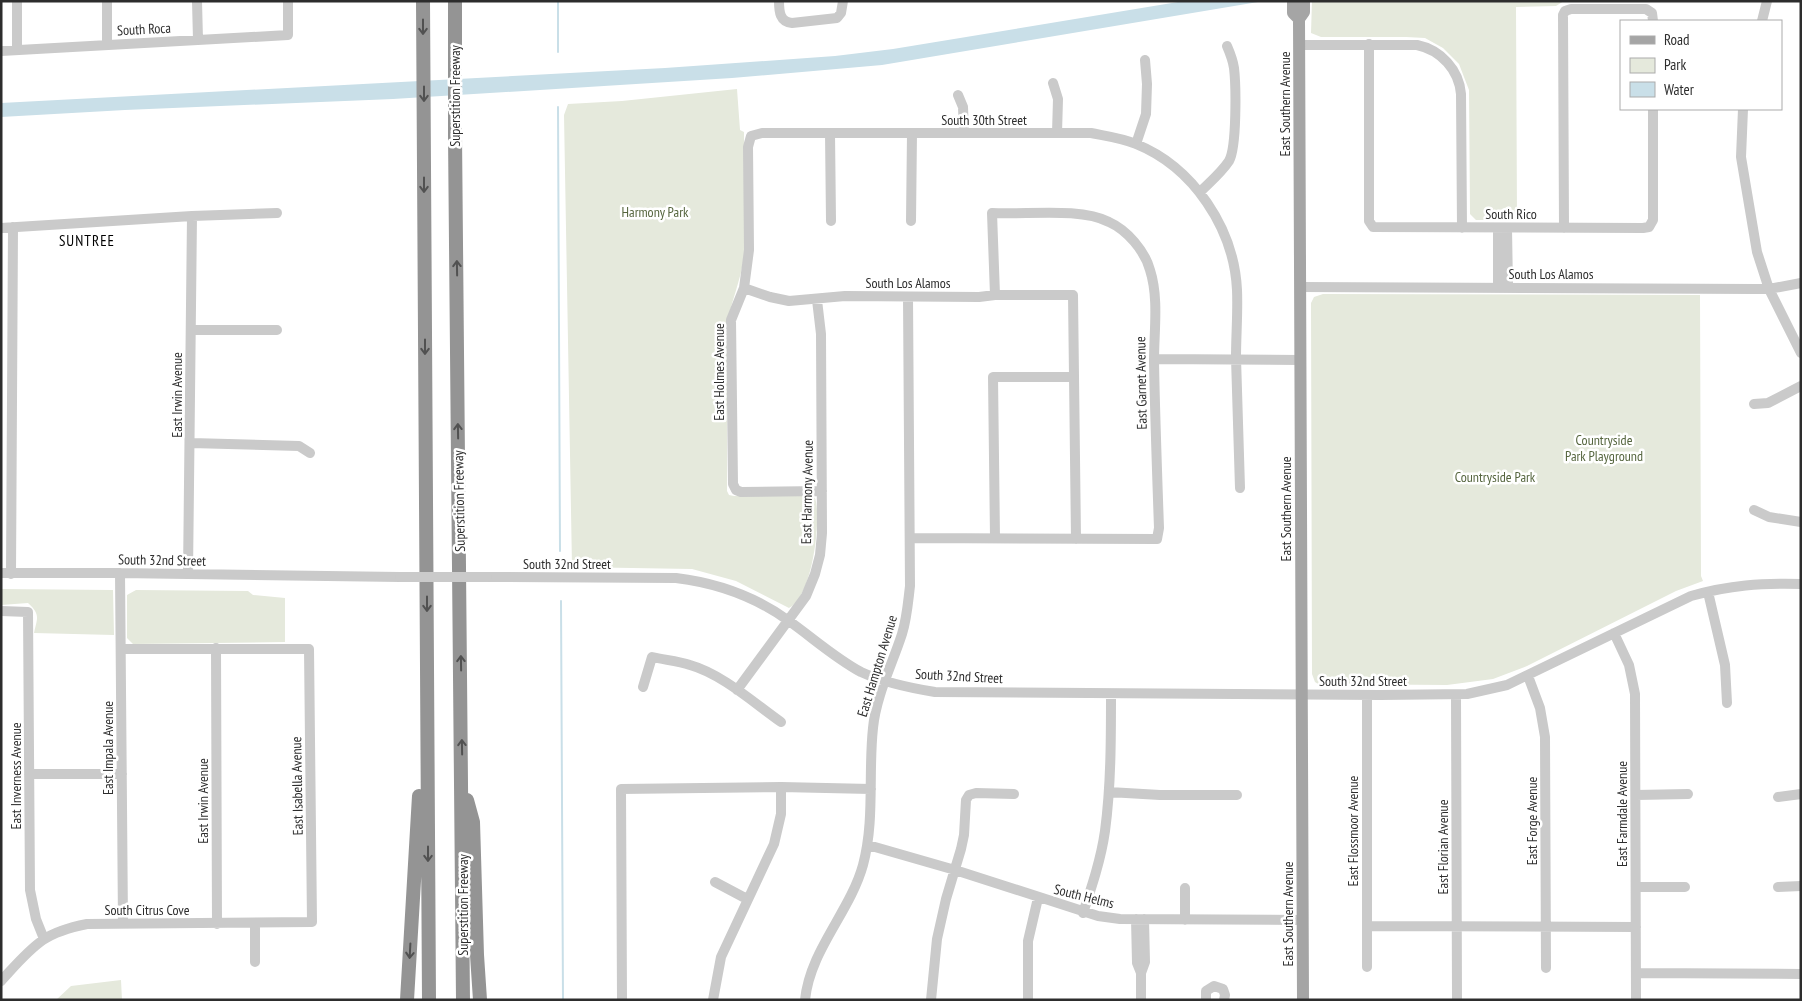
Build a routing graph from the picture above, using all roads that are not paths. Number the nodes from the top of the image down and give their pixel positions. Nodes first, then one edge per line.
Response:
1 (17, 1) edge
2 (106, 1) edge
3 (197, 1) edge
4 (288, 1) edge
5 (423, 1) edge
6 (456, 1) edge
7 (843, 1) edge
8 (1293, 1) edge
9 (1304, 1) edge
10 (1767, 1) edge
11 (779, 6) edge
12 (1299, 19) junction
13 (1653, 20) edge
14 (1762, 20) edge
15 (198, 40) junction
16 (1299, 44) junction
17 (1369, 44) junction
18 (107, 45) junction
19 (1227, 46) dead end
20 (1, 50) edge
21 (17, 50) junction
22 (1145, 60) dead end
23 (1053, 83) dead end
24 (958, 94) dead end
25 (1653, 110) edge
26 (1744, 110) edge
27 (830, 133) junction
28 (912, 133) junction
29 (1057, 133) junction
30 (964, 134) junction
31 (751, 136) joint
32 (1136, 144) junction
33 (1200, 192) junction
34 (277, 214) dead end
35 (192, 216) junction
36 (831, 221) dead end
37 (911, 222) dead end
38 (13, 227) junction
39 (1, 228) edge
40 (1462, 228) junction
41 (1503, 228) junction
42 (1564, 228) junction
43 (1801, 283) edge
44 (1300, 287) junction
45 (744, 288) junction
46 (1503, 288) junction
47 (1769, 289) junction
48 (995, 295) junction
49 (908, 297) junction
50 (817, 300) junction
51 (192, 330) junction
52 (277, 330) dead end
53 (1801, 353) edge
54 (1154, 359) junction
55 (1236, 359) junction
56 (1301, 360) junction
57 (1074, 377) junction
58 (1801, 386) edge
59 (1754, 404) dead end
60 (191, 443) junction
61 (310, 453) dead end
62 (1240, 488) dead end
63 (822, 491) junction
64 (1754, 510) dead end
65 (1801, 522) edge
66 (910, 538) junction
67 (995, 538) junction
68 (1076, 539) junction
69 (120, 573) junction
70 (6, 574) edge
71 (188, 574) junction
72 (1801, 584) edge
73 (1708, 592) junction
74 (1, 612) edge
75 (788, 620) junction
76 (1614, 633) junction
77 (216, 648) junction
78 (121, 649) junction
79 (427, 665) junction
80 (1528, 676) junction
81 (885, 682) junction
82 (643, 687) dead end
83 (737, 690) junction
84 (1111, 694) junction
85 (1302, 695) junction
86 (1367, 695) junction
87 (1456, 695) junction
88 (1727, 703) dead end
89 (781, 722) dead end
90 (29, 774) junction
91 (122, 774) junction
92 (462, 783) junction
93 (781, 787) junction
94 (871, 789) junction
95 (1109, 792) junction
96 (1014, 794) dead end
97 (1688, 794) dead end
98 (1801, 794) edge
99 (1238, 795) dead end
100 (1636, 795) junction
101 (1778, 797) dead end
102 (868, 845) junction
103 (955, 870) junction
104 (715, 882) dead end
105 (1801, 886) edge
106 (1636, 887) junction
107 (1685, 887) dead end
108 (1778, 887) dead end
109 (1185, 888) dead end
110 (1038, 898) junction
111 (747, 899) junction
112 (1083, 913) junction
113 (1140, 919) junction
114 (1185, 920) junction
115 (1303, 920) junction
116 (312, 922) joint
117 (123, 923) junction
118 (255, 923) junction
119 (217, 924) junction
120 (1368, 926) junction
121 (1457, 927) junction
122 (1546, 927) junction
123 (1636, 927) junction
124 (44, 939) junction
125 (255, 962) dead end
126 (1368, 967) dead end
127 (1546, 968) dead end
128 (1636, 973) junction
129 (1801, 974) edge
130 (1, 981) edge
131 (407, 1000) edge
132 (429, 1000) edge
133 (463, 1000) edge
134 (480, 1000) edge
135 (622, 1000) edge
136 (713, 1000) edge
137 (805, 1000) edge
138 (931, 1000) edge
139 (1028, 1000) edge
140 (1140, 1000) edge
141 (1206, 1000) edge
142 (1224, 1000) edge
143 (1303, 1000) edge
144 (1457, 1000) edge
145 (1636, 1000) edge

1 - 21 street
2 - 18 street
3 - 15 street
4 - 15 street, South Roca
5 -> 79 highway
92 -> 6 highway, Superstition Freeway
7 - 11 street
8 - 12 main road, East Southern Avenue
9 - 12 main road, East Southern Avenue
10 - 14 street
12 - 16 main road, East Southern Avenue
13 - 42 street
15 - 18 street, South Roca
16 - 17 street
16 - 44 main road, East Southern Avenue
17 - 40 street
17 - 40 street, South Rico
18 - 21 street, South Roca
19 - 33 street
20 - 21 street, South Roca
22 - 32 street
23 - 29 street
24 - 30 street
25 - 42 street, South Rico
26 - 47 street
27 - 28 street, South 30th Street
27 - 31 street, South 30th Street
27 - 36 street
28 - 30 street, South 30th Street
28 - 37 street
29 - 30 street, South 30th Street
29 - 32 street, South 30th Street
31 - 45 street, East Holmes Avenue
32 - 33 street, South 30th Street
33 - 55 street, South 30th Street
34 - 35 street
35 - 38 street
35 - 51 street, East Irwin Avenue
38 - 39 street
38 - 70 street
40 - 41 street, South Rico
41 - 42 street, South Rico
41 - 46 street
43 - 47 street, South Los Alamos
44 - 46 street, South Los Alamos
44 - 56 main road, East Southern Avenue
45 - 50 street, South Los Alamos
45 - 63 street, East Holmes Avenue
46 - 47 street, South Los Alamos
47 - 53 street
48 - 49 street, South Los Alamos
48 - 54 street, East Garnet Avenue
48 - 57 street, South Los Alamos
49 - 50 street, South Los Alamos
49 - 66 street, East Hampton Avenue
50 - 63 street, East Harmony Avenue
51 - 52 street
51 - 60 street, East Irwin Avenue
54 - 55 street
54 - 68 street, East Garnet Avenue
55 - 56 street
55 - 62 street, South 30th Street
56 - 85 main road, East Southern Avenue
57 - 67 street
57 - 68 street
58 - 59 street
60 - 61 street
60 - 71 street, East Irwin Avenue
63 - 75 street, East Harmony Avenue
64 - 65 street
66 - 67 street
66 - 81 street, East Hampton Avenue
67 - 68 street
69 - 70 street, South 32nd Street
69 - 71 street, South 32nd Street
69 - 78 street, East Impala Avenue
71 - 75 street, South 32nd Street, bridge
72 - 73 street, South 32nd Street
73 - 76 street, South 32nd Street
73 - 88 street
74 - 90 street, East Inverness Avenue
75 - 81 street, South 32nd Street
75 - 83 street, East Harmony Avenue
76 - 80 street, South 32nd Street
76 - 100 street, East Farmdale Avenue
77 - 78 street
77 - 116 street, East Isabella Avenue
77 - 119 street, East Irwin Avenue
78 - 91 street, East Impala Avenue
79 -> 131 highway
79 -> 132 highway
80 - 87 street, South 32nd Street
80 - 122 street, East Forge Avenue
81 - 84 street, South 32nd Street
81 - 94 street, East Hampton Avenue
82 - 83 street
83 - 89 street
84 - 85 street, South 32nd Street
84 - 95 street
85 - 86 street, South 32nd Street
85 - 115 main road, East Southern Avenue
86 - 87 street, South 32nd Street
86 - 120 street, East Flossmoor Avenue
87 - 121 street, East Florian Avenue
90 - 91 street
90 - 124 street, East Inverness Avenue
91 - 117 street, East Impala Avenue
92 - 133 highway, Superstition Freeway
92 - 134 highway
93 - 94 street
93 - 111 street
93 - 135 street
94 - 102 street, East Hampton Avenue
95 - 99 street
95 - 112 street
96 - 103 street
97 - 100 street
98 - 101 street
100 - 106 street, East Farmdale Avenue
102 - 103 street, South Helms
102 - 137 street, East Hampton Avenue
103 - 110 street, South Helms
103 - 138 street
104 - 111 street
105 - 108 street
106 - 107 street
106 - 123 street, East Farmdale Avenue
109 - 114 street
110 - 112 street, South Helms
110 - 139 street
111 - 136 street
112 - 113 street, South Helms
113 - 114 street, South Helms
113 - 140 street
114 - 115 street, South Helms
115 - 143 main road, East Southern Avenue
116 - 118 street, South Citrus Cove
117 - 119 street, South Citrus Cove
117 - 124 street, South Citrus Cove
118 - 119 street, South Citrus Cove
118 - 125 street
120 - 121 street
120 - 126 street, East Flossmoor Avenue
121 - 122 street
121 - 144 street, East Florian Avenue
122 - 123 street
122 - 127 street, East Forge Avenue
123 - 128 street, East Farmdale Avenue
124 - 130 street, South Citrus Cove
128 - 129 street
128 - 145 street, East Farmdale Avenue
141 - 142 street

